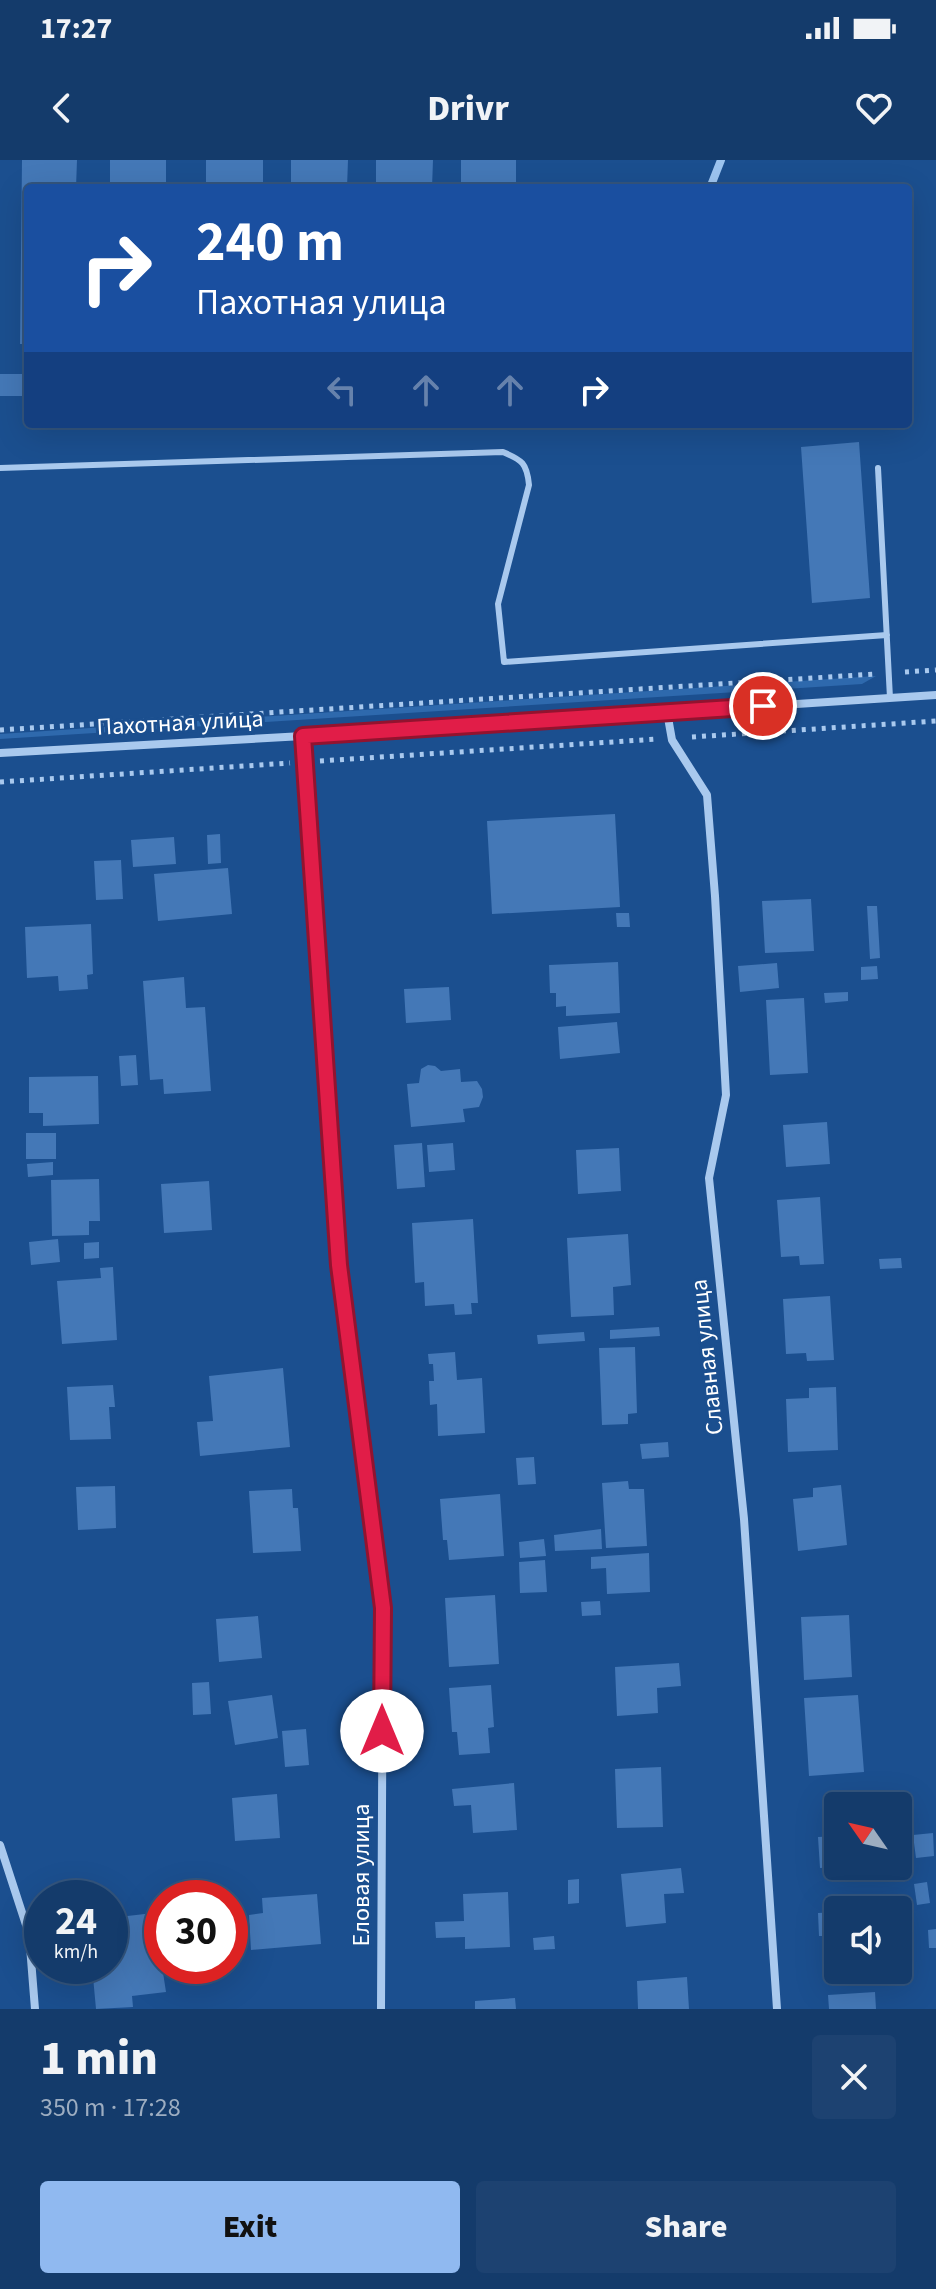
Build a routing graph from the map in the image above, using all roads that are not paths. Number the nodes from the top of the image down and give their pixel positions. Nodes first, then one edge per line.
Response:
1 (0, 468) edge
2 (878, 468) dead end
3 (887, 635) junction
4 (936, 695) edge
5 (890, 698) junction
6 (667, 712) junction
7 (303, 736) junction
8 (0, 753) edge
9 (0, 1845) edge
10 (35, 2009) edge
11 (381, 2009) edge
12 (777, 2009) edge

1 - 3 lane
2 - 3 lane
3 - 5 lane
4 - 5 street, Пахотная улица
5 - 6 street, Пахотная улица
6 - 7 street, Пахотная улица
6 - 12 street, Славная улица
7 - 8 street, Пахотная улица
7 - 11 street, Еловая улица
9 - 10 street

